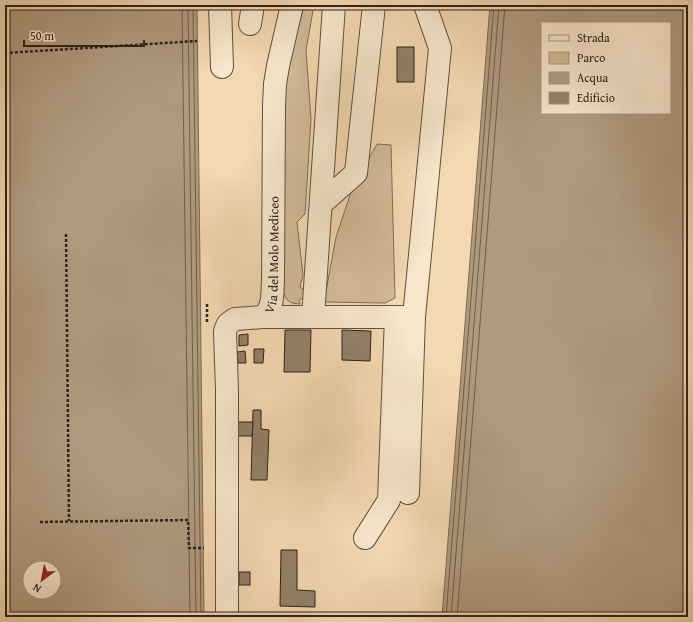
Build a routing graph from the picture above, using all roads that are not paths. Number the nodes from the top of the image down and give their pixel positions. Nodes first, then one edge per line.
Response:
1 (220, 5) edge
2 (292, 5) edge
3 (334, 5) edge
4 (374, 5) edge
5 (425, 5) edge
6 (222, 67) dead end
7 (320, 204) junction
8 (263, 317) junction
9 (313, 317) junction
10 (405, 317) junction
11 (408, 493) dead end
12 (365, 538) dead end
13 (227, 617) edge

1 - 6 street
2 - 8 street, Via del Molo Mediceo
3 - 7 street
4 - 7 street
5 - 10 street
7 - 9 street
8 - 9 street
8 - 13 street, Via del Molo Mediceo
9 - 10 street
10 - 11 street
10 - 12 street

